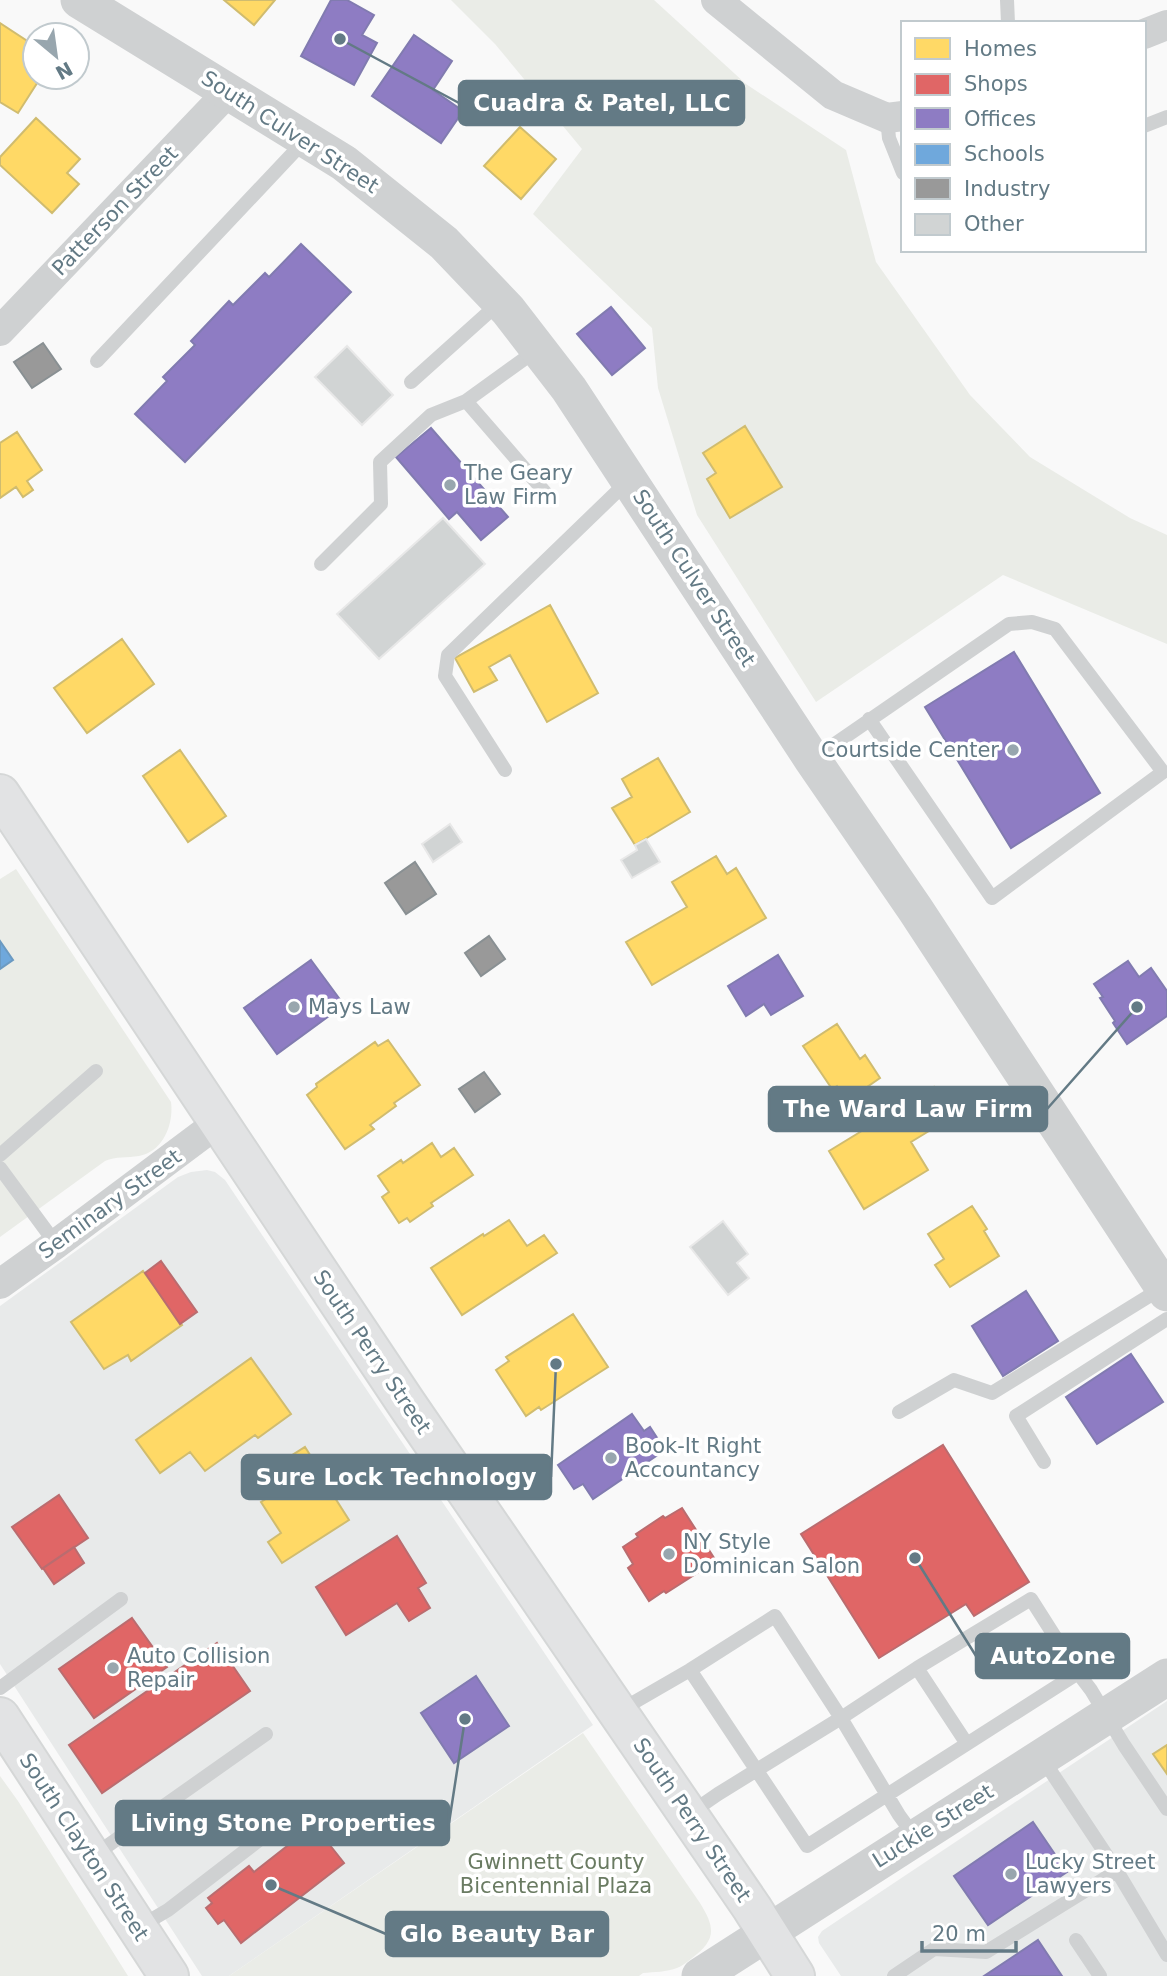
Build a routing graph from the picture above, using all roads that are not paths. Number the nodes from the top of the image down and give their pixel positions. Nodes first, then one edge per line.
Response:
1 (79, 0) edge
2 (716, 0) edge
3 (1007, 0) edge
4 (1008, 21) edge
5 (1167, 25) edge
6 (1146, 33) edge
7 (229, 91) junction
8 (895, 117) edge
9 (1167, 117) edge
10 (1146, 125) edge
11 (304, 137) junction
12 (901, 168) edge
13 (500, 302) junction
14 (0, 331) edge
15 (539, 349) junction
16 (97, 361) dead end
17 (411, 382) dead end
18 (466, 401) junction
19 (629, 480) junction
20 (550, 498) dead end
21 (321, 565) dead end
22 (869, 719) junction
23 (811, 759) junction
24 (505, 770) dead end
25 (5, 814) edge
26 (96, 1071) dead end
27 (219, 1122) junction
28 (0, 1155) edge
29 (0, 1168) edge
30 (56, 1244) junction
31 (0, 1284) edge
32 (1166, 1300) edge
33 (899, 1412) dead end
34 (1044, 1462) dead end
35 (121, 1599) dead end
36 (917, 1668) junction
37 (690, 1670) junction
38 (1078, 1673) junction
39 (1167, 1676) edge
40 (0, 1688) edge
41 (618, 1712) junction
42 (1106, 1716) junction
43 (841, 1718) junction
44 (4, 1730) edge
45 (266, 1734) dead end
46 (967, 1744) junction
47 (1041, 1758) junction
48 (756, 1770) junction
49 (887, 1795) junction
50 (1167, 1809) edge
51 (298, 1810) dead end
52 (688, 1815) junction
53 (915, 1837) junction
54 (92, 1857) junction
55 (1117, 1871) junction
56 (138, 1928) junction
57 (767, 1932) junction
58 (1076, 1940) dead end
59 (1167, 1955) edge
60 (169, 1976) edge
61 (700, 1976) edge
62 (795, 1976) edge
63 (894, 1976) edge
64 (1100, 1976) edge

1 - 7 street, South Culver Street
2 - 8 street
3 - 4 lane
5 - 6 street
7 - 11 street, South Culver Street
7 - 14 street, Patterson Street
8 - 12 lane
9 - 10 lane
11 - 13 street, South Culver Street
11 - 16 lane
13 - 15 street, South Culver Street
13 - 17 lane
15 - 18 lane
15 - 19 street, South Culver Street
18 - 20 lane
18 - 21 lane
19 - 23 street, South Culver Street
19 - 24 lane
22 - 22 lane
22 - 23 lane
23 - 32 street, South Culver Street
25 - 27 main road, South Perry Street
26 - 28 lane
27 - 30 street, Seminary Street
27 - 41 main road, South Perry Street
29 - 30 lane
30 - 31 street, Seminary Street
32 - 33 lane
32 - 34 lane
35 - 40 lane
36 - 38 lane
36 - 43 lane
36 - 46 lane
37 - 41 lane
37 - 43 lane
37 - 48 lane
38 - 42 lane
38 - 46 lane
39 - 42 street, Luckie Street
41 - 52 main road, South Perry Street
42 - 47 street, Luckie Street
42 - 50 lane
43 - 48 lane
43 - 49 lane
44 - 54 main road, South Clayton Street
45 - 54 lane
46 - 49 lane
47 - 53 street, Luckie Street
47 - 55 lane
48 - 49 lane
48 - 52 lane
49 - 53 lane
51 - 56 lane
52 - 57 main road, South Perry Street
53 - 57 street, Luckie Street
54 - 56 main road, South Clayton Street
55 - 59 lane
55 - 63 lane
56 - 60 main road, South Clayton Street
57 - 61 street, Luckie Street
57 - 62 main road, South Perry Street
58 - 64 lane

